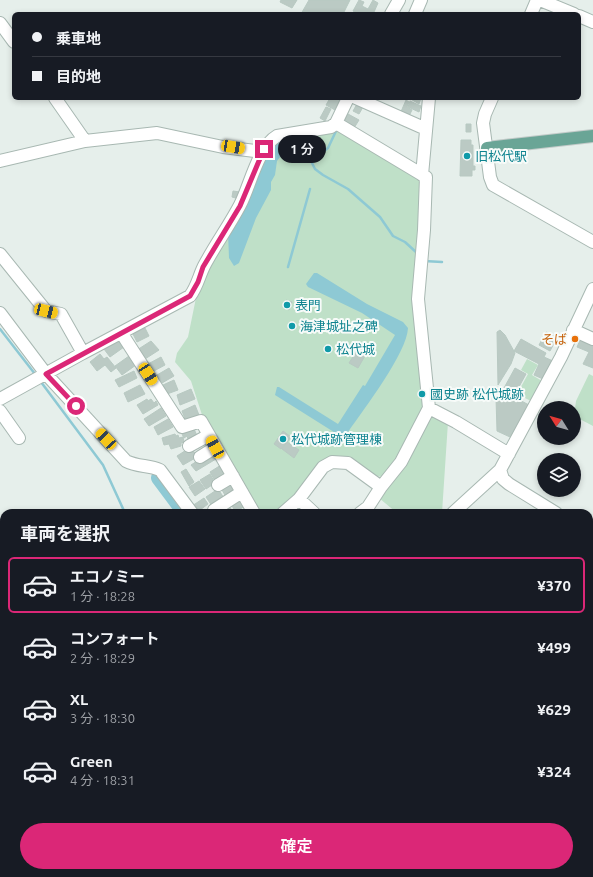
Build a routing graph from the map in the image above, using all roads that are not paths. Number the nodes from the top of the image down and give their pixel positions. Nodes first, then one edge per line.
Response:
1 (399, 0) edge
2 (421, 0) edge
3 (537, 0) edge
4 (540, 0) edge
5 (393, 12) edge
6 (416, 12) edge
7 (532, 12) edge
8 (569, 12) edge
9 (581, 17) edge
10 (593, 22) edge
11 (0, 23) edge
12 (12, 39) edge
13 (56, 100) edge
14 (353, 100) edge
15 (359, 100) edge
16 (429, 100) edge
17 (491, 100) edge
18 (336, 123) junction
19 (426, 129) junction
20 (593, 136) edge
21 (85, 141) junction
22 (487, 148) junction
23 (263, 152) junction
24 (0, 161) edge
25 (422, 174) junction
26 (593, 242) edge
27 (0, 254) edge
28 (593, 289) edge
29 (0, 313) edge
30 (573, 330) junction
31 (122, 334) junction
32 (593, 339) edge
33 (83, 353) junction
34 (46, 374) junction
35 (0, 399) edge
36 (429, 408) junction
37 (0, 411) edge
38 (209, 435) junction
39 (19, 438) dead end
40 (189, 446) dead end
41 (216, 447) junction
42 (509, 454) junction
43 (200, 457) dead end
44 (500, 470) junction
45 (233, 476) junction
46 (218, 485) dead end
47 (381, 487) junction
48 (242, 492) junction
49 (299, 499) junction
50 (189, 509) edge
51 (216, 509) edge
52 (248, 509) edge
53 (288, 509) edge
54 (310, 509) edge
55 (365, 509) edge
56 (457, 509) edge
57 (550, 509) edge

1 - 5 street
2 - 6 street
3 - 7 street
4 - 8 street
9 - 10 street
11 - 12 street
13 - 21 street
14 - 18 street
15 - 19 street
16 - 19 street
17 - 22 street
18 - 23 street
18 - 25 street
19 - 25 street
20 - 22 main road
21 - 23 street
21 - 24 street
22 - 26 street
23 - 31 street
25 - 36 street
27 - 33 street
28 - 30 street
29 - 34 street
30 - 32 street
30 - 42 street
31 - 33 street
31 - 38 street
33 - 34 street
34 - 35 street
34 - 50 street
36 - 42 street
36 - 47 street
37 - 39 street
38 - 40 street
38 - 41 street
41 - 43 street
41 - 45 street
42 - 44 street
44 - 56 street
44 - 57 street
45 - 46 street
45 - 48 street
47 - 49 street
47 - 55 street
48 - 51 street
48 - 52 street
49 - 53 street
49 - 54 street

